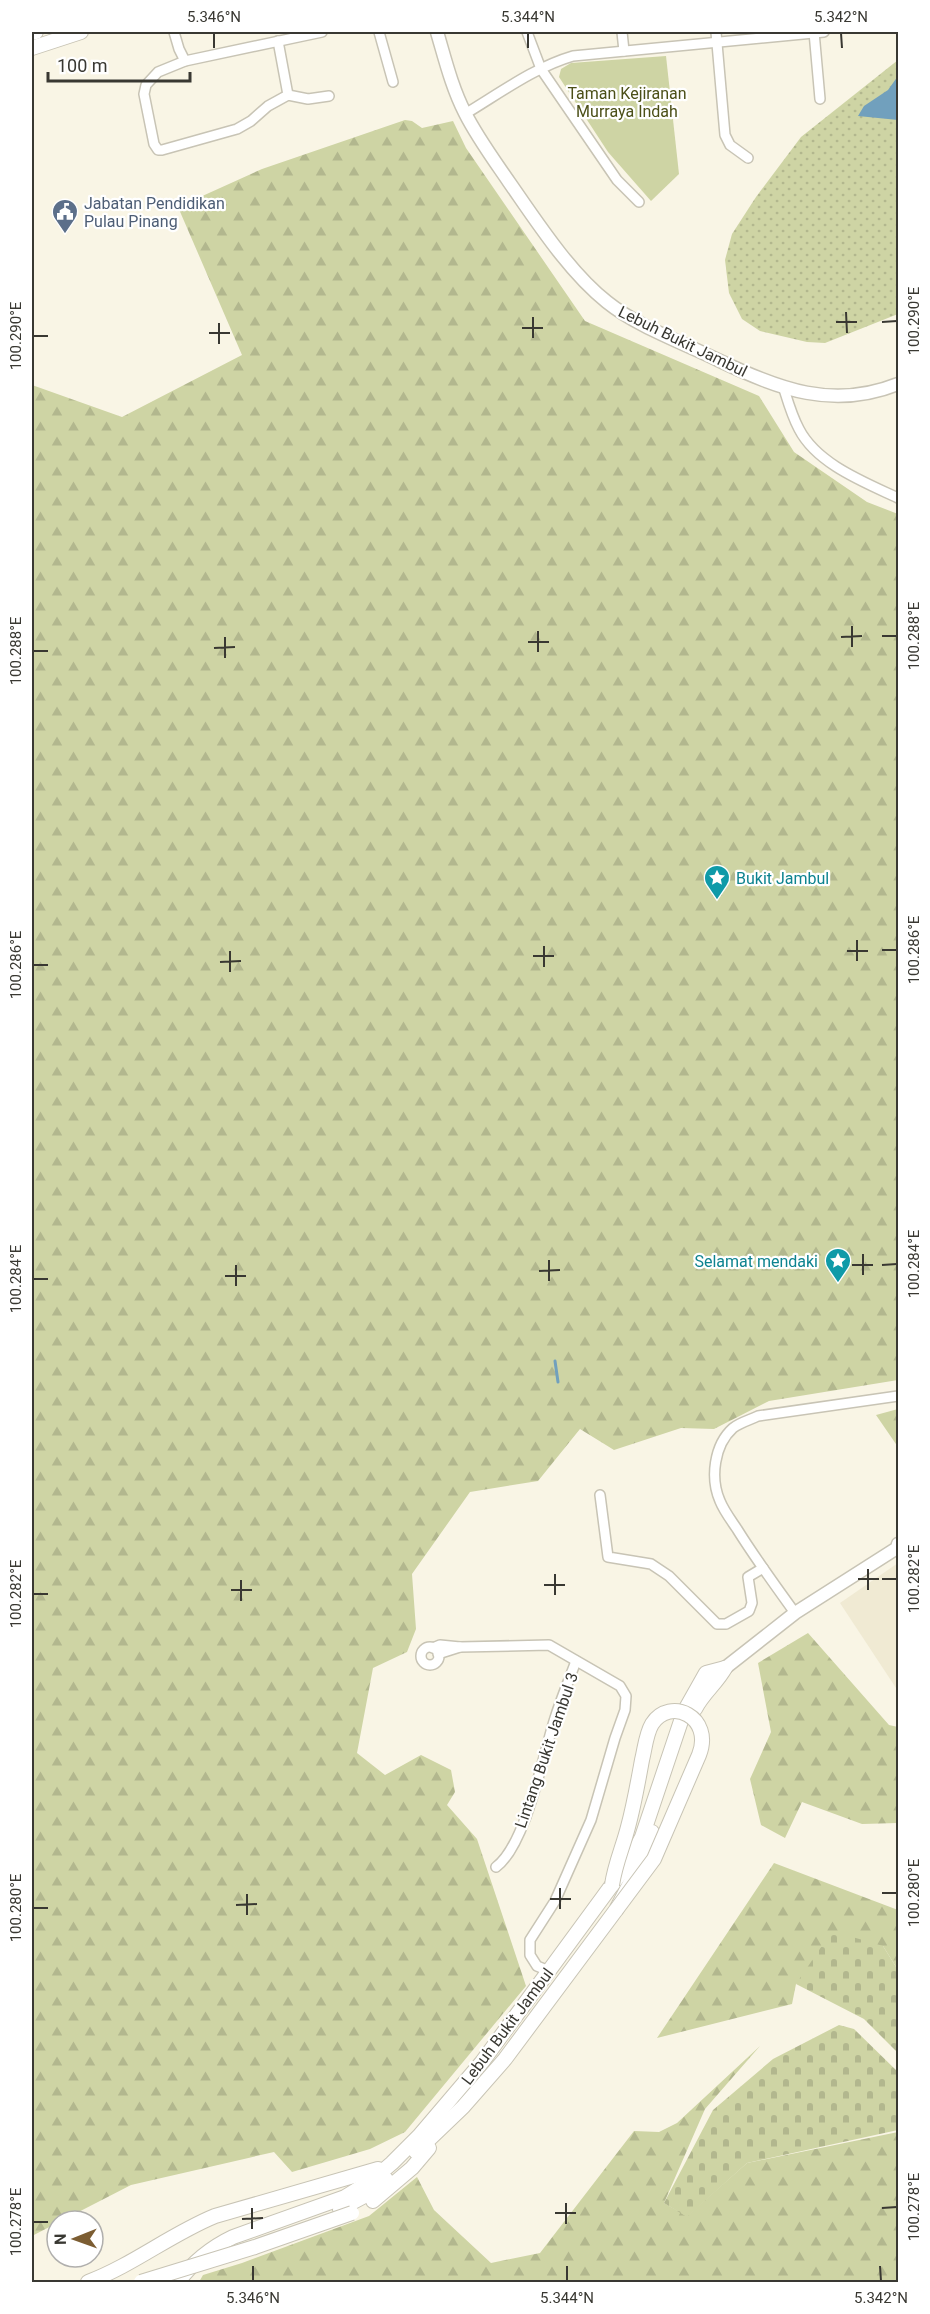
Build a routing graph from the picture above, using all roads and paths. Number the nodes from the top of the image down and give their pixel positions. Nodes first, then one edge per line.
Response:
1 (36, 32) edge
2 (81, 32) edge
3 (174, 32) edge
4 (180, 32) edge
5 (322, 32) edge
6 (379, 32) edge
7 (437, 32) edge
8 (528, 32) edge
9 (622, 32) edge
10 (716, 32) edge
11 (814, 32) edge
12 (824, 32) edge
13 (32, 33) edge
14 (278, 41) junction
15 (717, 42) junction
16 (32, 48) edge
17 (624, 51) junction
18 (185, 61) junction
19 (541, 69) junction
20 (393, 81) dead end
21 (288, 94) junction
22 (329, 96) dead end
23 (820, 99) dead end
24 (465, 114) junction
25 (748, 158) dead end
26 (639, 202) dead end
27 (898, 384) edge
28 (784, 388) junction
29 (898, 498) edge
30 (898, 1396) edge
31 (600, 1495) dead end
32 (898, 1547) edge
33 (763, 1568) junction
34 (795, 1613) junction
35 (435, 1651) dead end
36 (576, 1661) junction
37 (725, 1668) junction
38 (496, 1867) dead end
39 (612, 1885) junction
40 (616, 1910) junction
41 (549, 1971) junction
42 (463, 2107) junction
43 (392, 2163) junction
44 (88, 2283) edge
45 (141, 2283) edge
46 (178, 2283) edge
47 (188, 2283) edge

1 - 13 main road
2 - 16 main road
3 - 18 street
4 - 18 street
5 - 14 street
6 - 20 street
7 - 24 main road, Lebuh Bukit Jambul
8 - 19 street
9 - 17 street
10 - 15 street
11 - 12 street
11 - 15 street
11 - 23 street
14 - 18 street
14 - 21 street
15 - 17 street
15 - 25 street
17 - 19 street
18 - 21 street
19 - 24 street
19 - 26 street
21 - 22 street
24 - 28 main road, Lebuh Bukit Jambul
27 - 28 main road, Lebuh Bukit Jambul
28 - 29 street
30 - 33 street
31 - 33 street
32 - 34 main road, Lebuh Bukit Jambul
33 - 34 street
34 - 37 main road, Lebuh Bukit Jambul
35 - 36 street
36 - 38 street, Lintang Bukit Jambul 3
36 - 41 street
37 - 39 main road, Lebuh Bukit Jambul
37 - 40 main road, Lebuh Bukit Jambul
39 - 40 main road, bridge
39 - 41 main road, Lebuh Bukit Jambul
40 - 42 main road, Lebuh Bukit Jambul
41 - 43 main road, Lebuh Bukit Jambul
42 - 45 main road, bridge
42 - 47 main road, Lebuh Bukit Jambul
43 - 44 main road
43 - 46 main road, Lebuh Bukit Jambul

